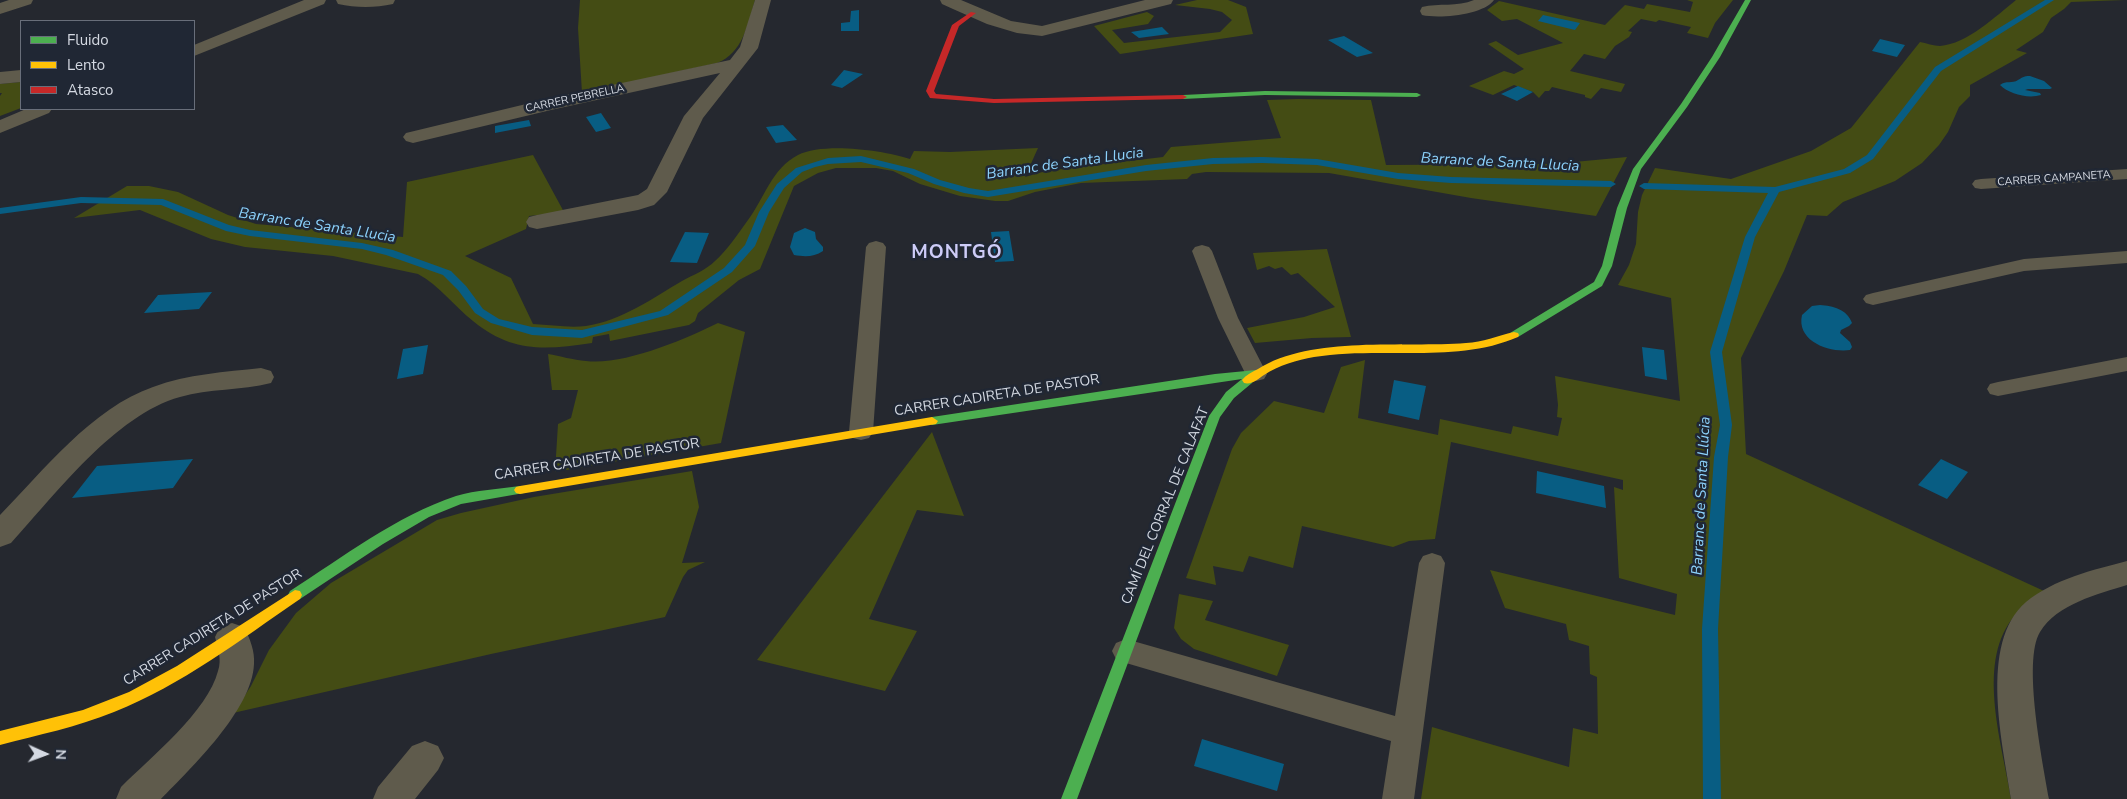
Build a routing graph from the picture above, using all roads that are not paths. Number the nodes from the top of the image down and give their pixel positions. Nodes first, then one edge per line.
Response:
1 (25, 0) edge
2 (318, 0) edge
3 (344, 0) edge
4 (387, 0) edge
5 (763, 0) edge
6 (948, 0) edge
7 (1165, 0) edge
8 (1486, 0) edge
9 (1748, 0) edge
10 (1075, 4) dead end
11 (0, 9) edge
12 (1428, 11) dead end
13 (973, 13) junction
14 (1091, 19) junction
15 (195, 51) edge
16 (736, 65) junction
17 (20, 76) edge
18 (0, 78) edge
19 (1417, 95) dead end
20 (40, 110) edge
21 (0, 127) edge
22 (413, 137) dead end
23 (2127, 174) edge
24 (1981, 184) dead end
25 (537, 222) dead end
26 (876, 247) dead end
27 (1202, 251) dead end
28 (2127, 257) edge
29 (1873, 299) dead end
30 (2127, 364) edge
31 (1256, 374) junction
32 (261, 377) dead end
33 (1998, 389) dead end
34 (860, 432) junction
35 (0, 535) edge
36 (1432, 563) dead end
37 (2127, 573) edge
38 (232, 637) junction
39 (1126, 651) junction
40 (1407, 733) junction
41 (0, 738) edge
42 (425, 758) dead end
43 (135, 799) edge
44 (392, 799) edge
45 (1070, 799) edge
46 (1398, 799) edge
47 (2030, 799) edge

1 - 11 street
2 - 15 street
3 - 4 street
5 - 16 street
6 - 13 street
7 - 14 street
8 - 12 street
9 - 31 street, CAMÍ DEL CORRAL DE CALAFAT
10 - 14 street
13 - 14 street
13 - 19 street
16 - 22 street, CARRER PEBRELLA
16 - 25 street
17 - 18 street
20 - 21 street
23 - 24 lane, CARRER CAMPANETA
26 - 34 lane
27 - 31 lane
28 - 29 lane
30 - 33 lane
31 - 34 street, CARRER CADIRETA DE PASTOR
31 - 39 street, CAMÍ DEL CORRAL DE CALAFAT
32 - 35 street
34 - 38 street, CARRER CADIRETA DE PASTOR
36 - 40 lane
37 - 47 street
38 - 41 street, CARRER CADIRETA DE PASTOR
38 - 43 street
39 - 40 lane
39 - 45 street, CAMÍ DEL CORRAL DE CALAFAT
40 - 46 lane
42 - 44 street

